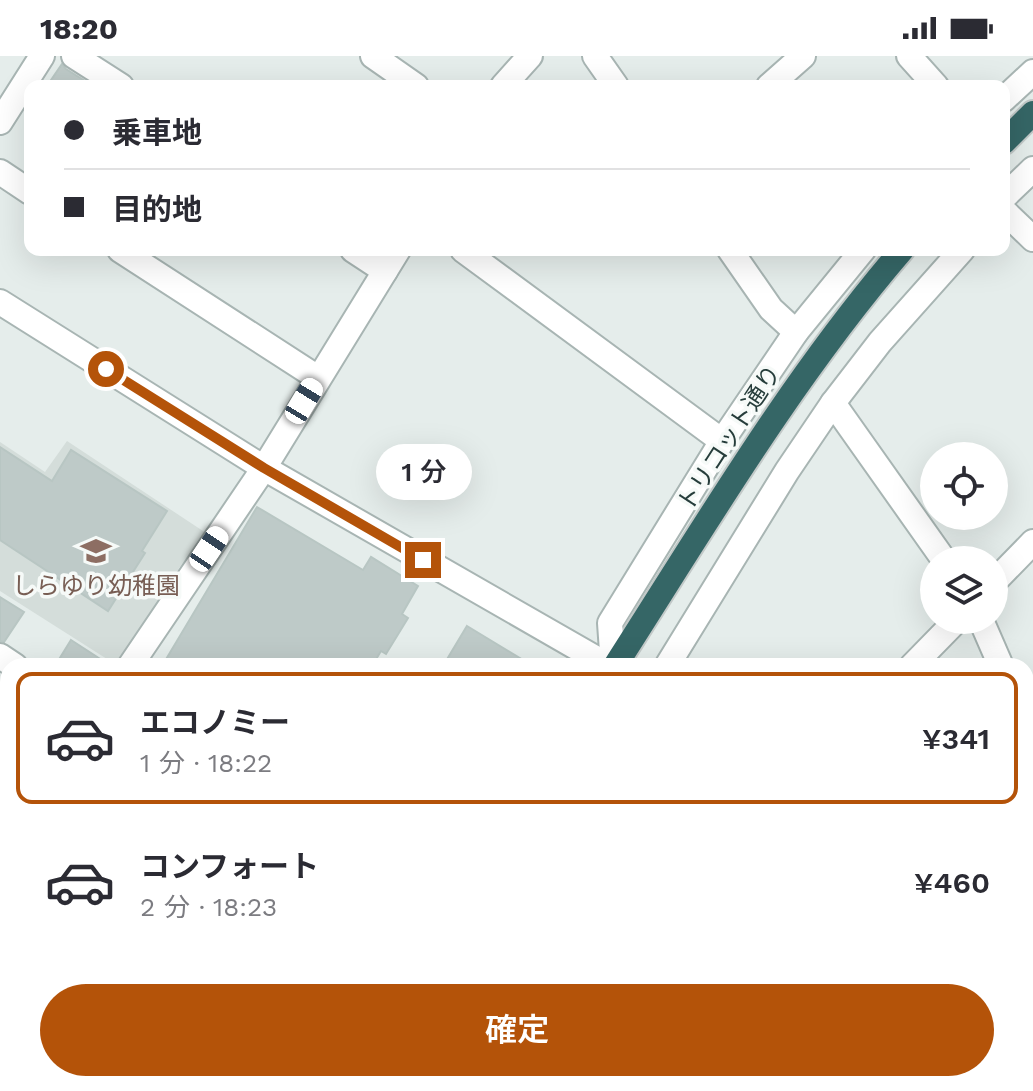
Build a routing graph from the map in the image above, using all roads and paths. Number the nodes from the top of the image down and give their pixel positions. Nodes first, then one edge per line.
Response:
1 (42, 56) edge
2 (74, 56) edge
3 (373, 56) edge
4 (530, 56) edge
5 (595, 56) edge
6 (803, 56) edge
7 (909, 56) edge
8 (1033, 72) edge
9 (27, 80) edge
10 (112, 80) edge
11 (407, 80) edge
12 (508, 80) edge
13 (612, 80) edge
14 (776, 80) edge
15 (931, 80) edge
16 (24, 84) edge
17 (1010, 93) edge
18 (1033, 113) edge
19 (0, 122) edge
20 (1010, 136) edge
21 (1033, 169) edge
22 (0, 172) edge
23 (24, 188) edge
24 (1010, 191) edge
25 (1010, 217) edge
26 (1033, 239) edge
27 (129, 256) edge
28 (362, 256) edge
29 (394, 256) edge
30 (471, 256) edge
31 (734, 256) edge
32 (858, 256) edge
33 (897, 256) edge
34 (957, 256) edge
35 (385, 271) junction
36 (0, 302) edge
37 (796, 332) junction
38 (318, 378) junction
39 (833, 403) junction
40 (722, 441) junction
41 (264, 468) junction
42 (1033, 542) edge
43 (934, 546) edge
44 (1008, 568) edge
45 (943, 634) edge
46 (987, 634) edge
47 (135, 658) edge
48 (598, 658) edge
49 (612, 658) edge
50 (617, 658) edge
51 (672, 658) edge
52 (920, 658) edge
53 (998, 658) edge

1 - 9 street
2 - 10 street
3 - 11 street
4 - 12 street
5 - 13 street
6 - 14 street
7 - 15 street
8 - 17 street
16 - 19 street
18 - 20 highway
21 - 24 street
22 - 23 street
25 - 26 street
27 - 38 street
28 - 35 street
29 - 35 street
30 - 40 street
31 - 37 street
32 - 37 street
33 - 50 highway, トリコット通り
34 - 39 street
35 - 38 street
36 - 41 street
37 - 40 street
38 - 41 street
39 - 43 street
39 - 51 street
40 - 49 street
41 - 47 street
41 - 48 street
42 - 44 street
45 - 52 street
46 - 53 street

